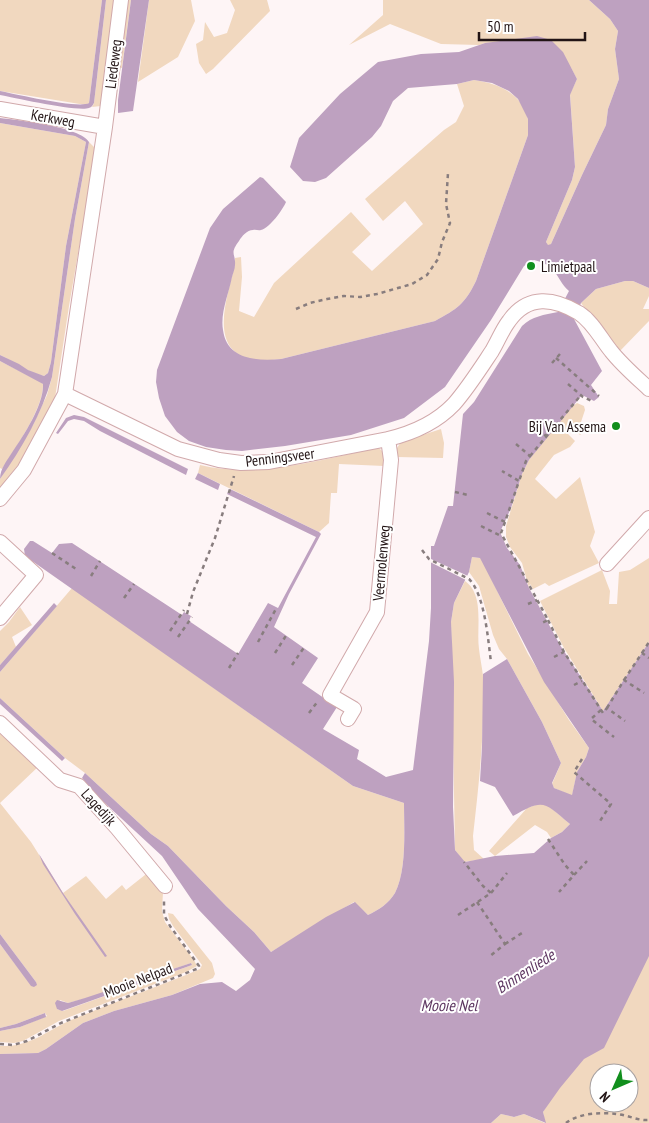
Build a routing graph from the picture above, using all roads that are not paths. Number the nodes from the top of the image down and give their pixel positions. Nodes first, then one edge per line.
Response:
1 (121, 0) edge
2 (0, 109) edge
3 (105, 127) junction
4 (649, 389) edge
5 (65, 394) junction
6 (388, 439) junction
7 (0, 499) edge
8 (649, 518) edge
9 (0, 542) edge
10 (607, 564) dead end
11 (0, 618) edge
12 (348, 719) dead end
13 (0, 722) edge
14 (165, 886) road end

1 - 3 street, Liedeweg
2 - 3 street, Kerkweg
3 - 5 street
4 - 6 street, Penningsveer
5 - 6 street, Penningsveer
5 - 7 street
6 - 12 street, Veermolenweg
8 - 10 street
9 - 11 street
13 - 14 street, Lagedijk

